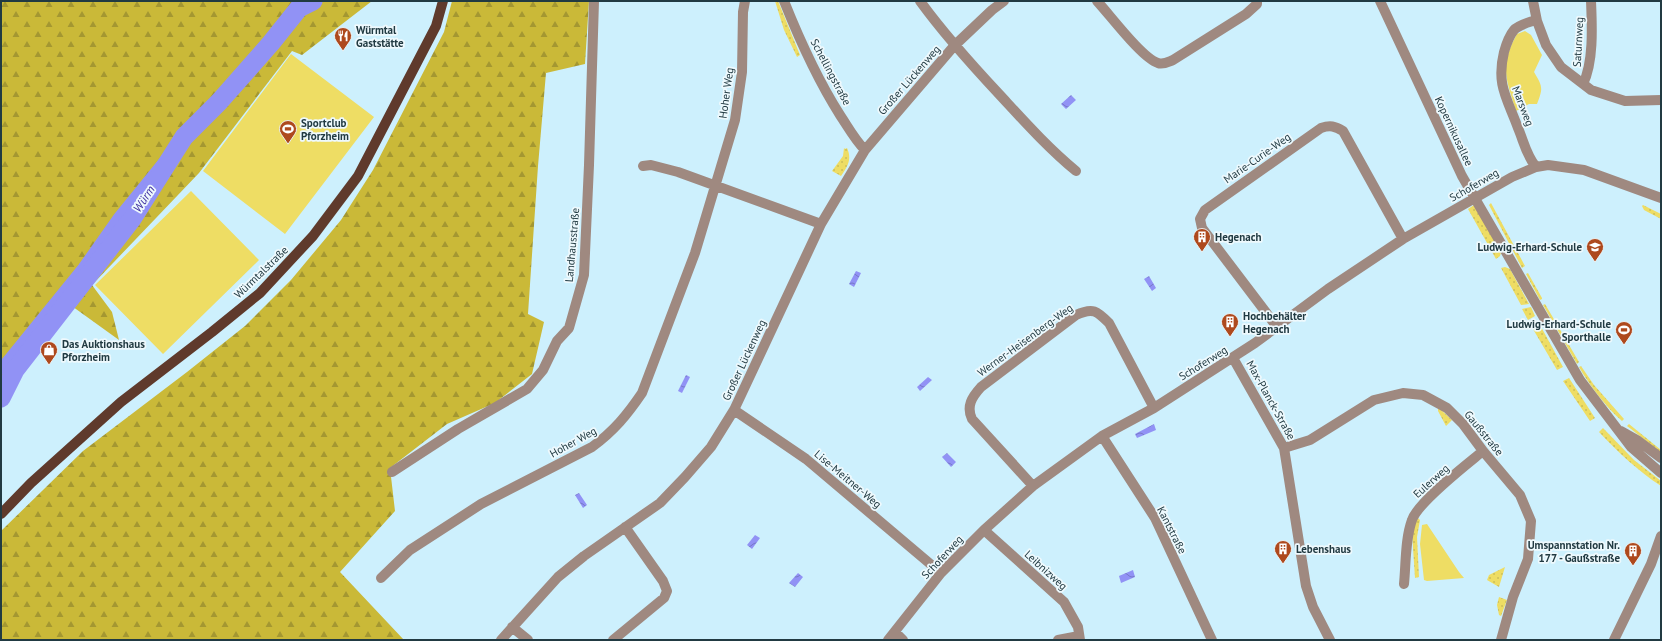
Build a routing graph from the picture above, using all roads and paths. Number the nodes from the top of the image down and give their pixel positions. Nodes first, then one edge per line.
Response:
1 (443, 1) edge
2 (594, 1) edge
3 (745, 1) edge
4 (784, 1) edge
5 (920, 1) edge
6 (1004, 1) edge
7 (1097, 1) edge
8 (1257, 1) edge
9 (1380, 1) edge
10 (1533, 1) edge
11 (1591, 1) edge
12 (1536, 20) junction
13 (954, 46) junction
14 (1583, 84) junction
15 (1661, 100) edge
16 (865, 150) junction
17 (643, 166) dead end
18 (1536, 166) junction
19 (1076, 171) dead end
20 (715, 186) junction
21 (1661, 198) edge
22 (1475, 199) junction
23 (821, 224) junction
24 (1403, 239) junction
25 (1277, 327) junction
26 (1233, 358) junction
27 (1154, 408) junction
28 (734, 410) junction
29 (1618, 429) junction
30 (1102, 436) junction
31 (1284, 448) junction
32 (1483, 451) junction
33 (1661, 458) edge
34 (392, 472) dead end
35 (1661, 473) edge
36 (1033, 486) junction
37 (1, 514) edge
38 (625, 527) junction
39 (984, 530) junction
40 (1661, 536) edge
41 (1661, 552) edge
42 (1651, 564) junction
43 (941, 573) junction
44 (381, 578) dead end
45 (1404, 584) dead end
46 (512, 627) junction
47 (895, 632) junction
48 (1080, 638) edge
49 (501, 640) edge
50 (528, 640) edge
51 (613, 640) edge
52 (888, 640) edge
53 (903, 640) edge
54 (1058, 640) edge
55 (1212, 640) edge
56 (1330, 640) edge
57 (1501, 640) edge
58 (1614, 640) edge

1 - 37 main road, Würmtalstraße
2 - 34 street, Landhausstraße
3 - 20 street, Hoher Weg
4 - 16 street, Schellingstraße
5 - 13 street
6 - 13 street, Großer Lückenweg
7 - 8 street
9 - 22 street, Kopernikusallee
10 - 12 street
11 - 14 street, Saturnweg
12 - 14 street
12 - 18 street, Marsweg
13 - 16 street, Großer Lückenweg
13 - 19 street, Großer Lückenweg
14 - 15 street
16 - 23 street, Großer Lückenweg
17 - 20 street
18 - 21 street, Schoferweg
18 - 22 street, Schoferweg
20 - 23 street
20 - 44 street, Hoher Weg
22 - 24 street, Schoferweg
22 - 29 street, Kopernikusallee
23 - 28 street, Großer Lückenweg
24 - 25 street, Schoferweg
24 - 25 street, Marie-Curie-Weg
25 - 26 street, Schoferweg
26 - 27 street, Schoferweg
26 - 31 street, Max-Planck-Straße
27 - 30 street, Schoferweg
27 - 36 street, Werner-Heisenberg-Weg
28 - 38 street, Großer Lückenweg
28 - 43 street, Lise-Meitner-Weg
29 - 33 street, Kopernikusallee
29 - 35 street, Kopernikusallee
30 - 36 street, Schoferweg
30 - 55 street, Kantstraße
31 - 32 street, Gaußstraße
31 - 56 street, Max-Planck-Straße
32 - 45 street, Eulerweg
32 - 57 street, Gaußstraße
36 - 39 street, Schoferweg
38 - 46 street, Großer Lückenweg
38 - 51 street
39 - 43 street, Schoferweg
39 - 48 street, Leibnizweg
40 - 42 street
41 - 42 street
42 - 58 street
43 - 47 street, Schoferweg
46 - 49 street, Großer Lückenweg
46 - 50 street
47 - 52 street, Schoferweg
47 - 53 street
48 - 54 street, Leibnizweg

